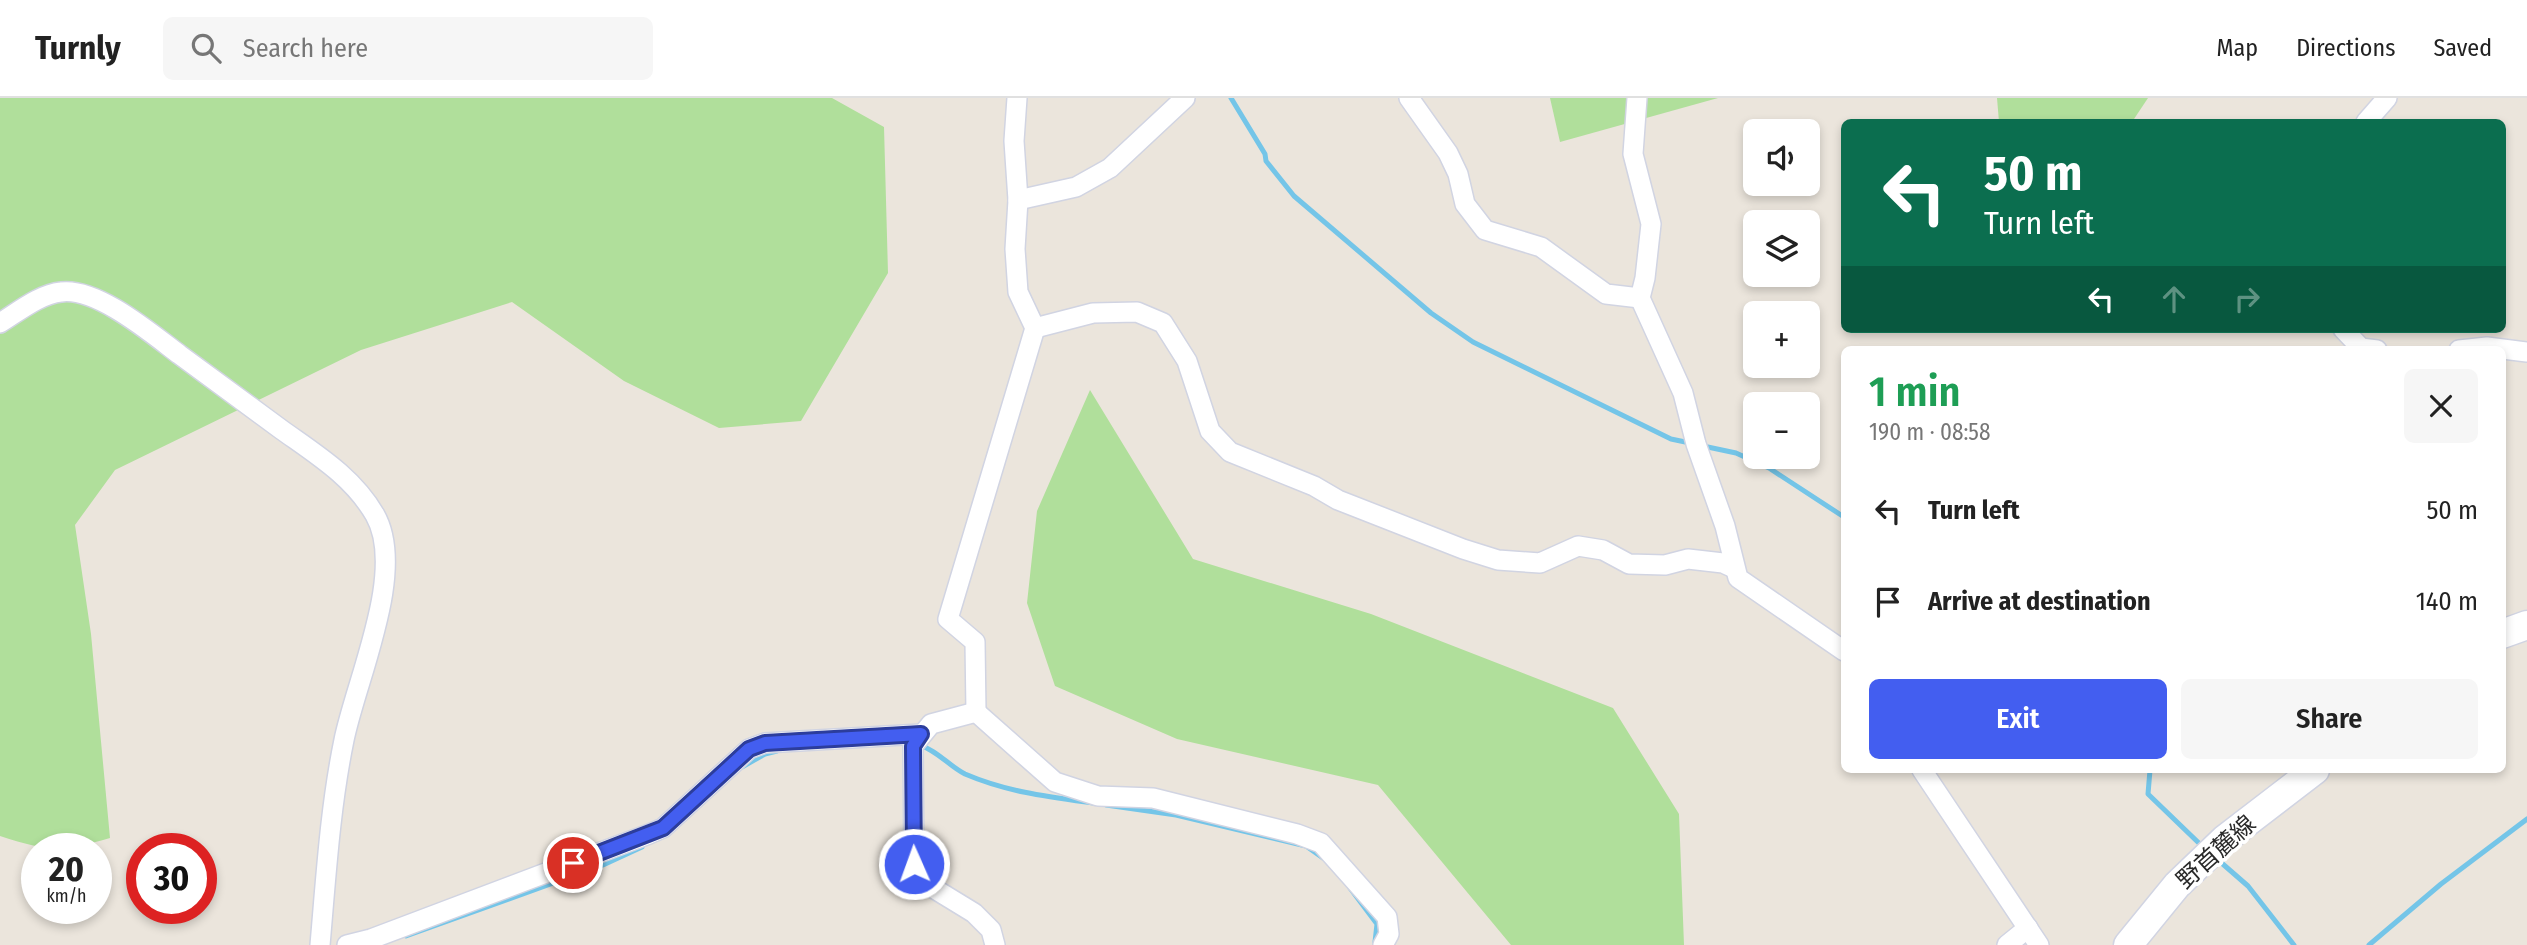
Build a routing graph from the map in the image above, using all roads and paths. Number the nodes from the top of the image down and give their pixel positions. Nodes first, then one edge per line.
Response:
1 (1017, 98) edge
2 (1185, 98) edge
3 (1409, 98) edge
4 (1637, 98) edge
5 (2387, 98) edge
6 (2369, 119) edge
7 (1018, 200) junction
8 (1640, 298) junction
9 (0, 323) edge
10 (1035, 328) junction
11 (2347, 333) edge
12 (2359, 346) edge
13 (2506, 350) edge
14 (2527, 352) edge
15 (1734, 568) junction
16 (2527, 625) edge
17 (2506, 633) edge
18 (1841, 649) edge
19 (976, 712) junction
20 (921, 734) junction
21 (1924, 773) edge
22 (2311, 773) edge
23 (2028, 928) junction
24 (374, 942) edge
25 (320, 945) edge
26 (347, 945) edge
27 (995, 945) edge
28 (1384, 945) edge
29 (2007, 945) edge
30 (2039, 945) edge
31 (2128, 945) edge

1 - 7 street
2 - 7 street
3 - 8 street
4 - 8 street
5 - 6 street
7 - 10 street
8 - 15 street
9 - 25 street
10 - 15 street
10 - 19 street
11 - 12 street
13 - 14 street
15 - 18 street
16 - 17 main road
19 - 20 street
19 - 28 street
20 - 24 street
20 - 27 street
21 - 23 street
22 - 31 main road, 野首麓線
23 - 29 street
23 - 30 street
24 - 26 street

